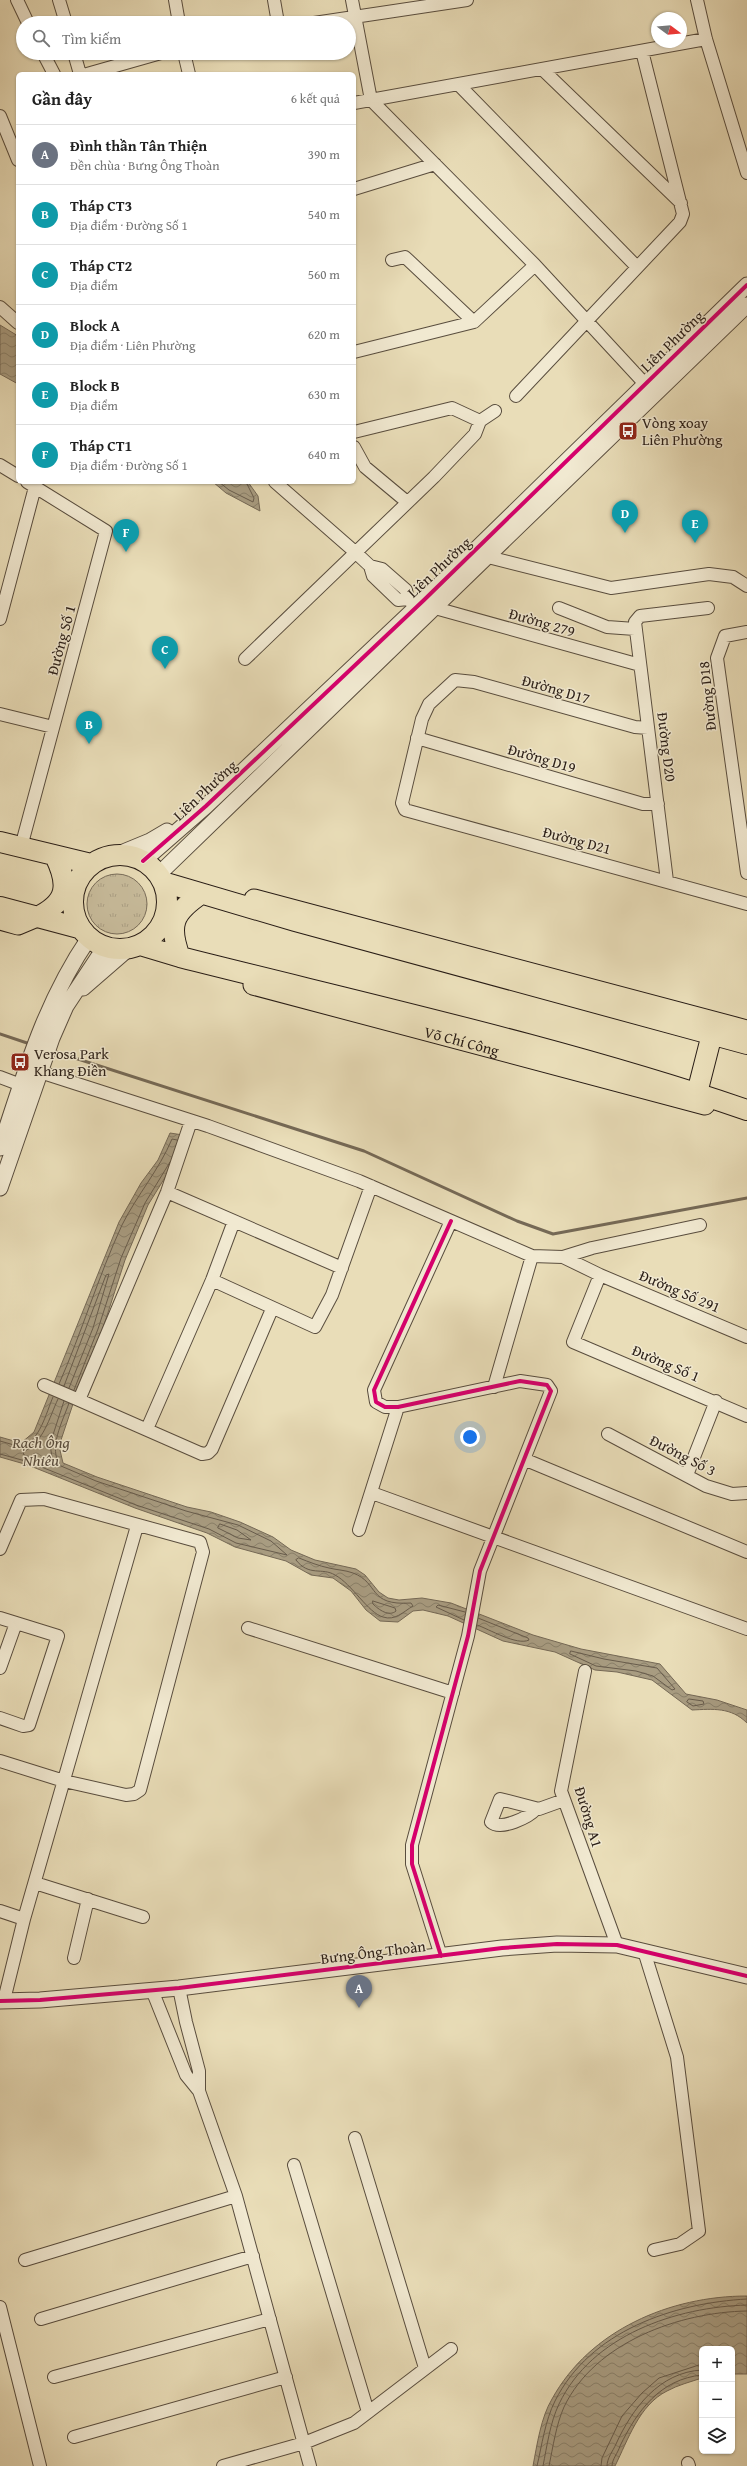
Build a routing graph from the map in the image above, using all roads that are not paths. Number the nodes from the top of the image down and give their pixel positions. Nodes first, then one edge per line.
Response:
1 (17, 0) edge
2 (59, 0) edge
3 (175, 0) edge
4 (274, 0) edge
5 (352, 0) edge
6 (467, 0) edge
7 (698, 0) edge
8 (444, 1) edge
9 (25, 16) edge
10 (64, 16) edge
11 (178, 16) edge
12 (277, 16) edge
13 (354, 16) joint
14 (356, 26) edge
15 (706, 39) junction
16 (642, 51) junction
17 (47, 60) edge
18 (76, 60) edge
19 (136, 60) edge
20 (186, 60) edge
21 (542, 69) junction
22 (53, 72) edge
23 (79, 72) edge
24 (94, 72) edge
25 (189, 72) edge
26 (458, 84) junction
27 (371, 100) junction
28 (356, 102) edge
29 (0, 116) edge
30 (16, 155) edge
31 (435, 164) junction
32 (747, 173) edge
33 (356, 187) edge
34 (681, 203) junction
35 (392, 260) dead end
36 (535, 265) junction
37 (637, 267) junction
38 (747, 285) edge
39 (747, 305) edge
40 (0, 307) edge
41 (16, 321) edge
42 (586, 321) junction
43 (474, 322) junction
44 (356, 352) edge
45 (645, 384) junction
46 (516, 396) dead end
47 (496, 411) dead end
48 (480, 422) junction
49 (357, 431) edge
50 (356, 451) edge
51 (0, 465) edge
52 (16, 475) edge
53 (31, 484) edge
54 (277, 484) edge
55 (407, 502) junction
56 (355, 552) junction
57 (488, 557) junction
58 (747, 586) edge
59 (412, 602) junction
60 (559, 608) dead end
61 (708, 608) dead end
62 (431, 613) junction
63 (0, 620) edge
64 (636, 624) junction
65 (747, 632) edge
66 (245, 659) dead end
67 (640, 666) junction
68 (0, 714) edge
69 (54, 727) junction
70 (648, 728) junction
71 (417, 738) junction
72 (658, 804) junction
73 (206, 806) junction
74 (0, 834) edge
75 (0, 842) edge
76 (21, 847) junction
77 (116, 854) junction
78 (55, 856) junction
79 (143, 861) junction
80 (85, 863) junction
81 (747, 873) edge
82 (165, 880) junction
83 (668, 881) junction
84 (201, 894) junction
85 (747, 904) edge
86 (0, 907) edge
87 (37, 917) junction
88 (0, 920) edge
89 (85, 934) junction
90 (140, 948) junction
91 (180, 958) junction
92 (66, 1006) junction
93 (747, 1030) edge
94 (712, 1034) junction
95 (45, 1036) junction
96 (747, 1044) edge
97 (33, 1071) junction
98 (0, 1077) edge
99 (21, 1084) junction
100 (697, 1093) junction
101 (747, 1110) edge
102 (191, 1121) junction
103 (0, 1148) edge
104 (371, 1186) junction
105 (0, 1188) edge
106 (167, 1192) junction
107 (234, 1221) junction
108 (451, 1221) junction
109 (700, 1225) dead end
110 (532, 1256) junction
111 (563, 1257) junction
112 (342, 1268) junction
113 (600, 1275) junction
114 (212, 1280) junction
115 (272, 1309) junction
116 (747, 1337) edge
117 (48, 1387) dead end
118 (494, 1387) junction
119 (77, 1399) junction
120 (716, 1402) junction
121 (398, 1407) junction
122 (747, 1416) edge
123 (147, 1429) junction
124 (608, 1434) dead end
125 (526, 1460) junction
126 (687, 1476) junction
127 (372, 1493) junction
128 (747, 1494) edge
129 (137, 1526) junction
130 (358, 1530) dead end
131 (493, 1536) junction
132 (0, 1549) edge
133 (747, 1552) edge
134 (0, 1618) edge
135 (16, 1623) junction
136 (248, 1628) dead end
137 (747, 1629) edge
138 (0, 1668) edge
139 (585, 1671) dead end
140 (453, 1693) junction
141 (0, 1718) edge
142 (0, 1761) edge
143 (64, 1781) junction
144 (564, 1800) junction
145 (536, 1809) dead end
146 (35, 1882) junction
147 (88, 1898) junction
148 (0, 1911) edge
149 (143, 1917) dead end
150 (24, 1919) junction
151 (616, 1945) junction
152 (644, 1951) junction
153 (441, 1956) junction
154 (74, 1958) dead end
155 (747, 1976) edge
156 (180, 1988) junction
157 (152, 1990) junction
158 (2, 2001) edge
159 (200, 2091) junction
160 (355, 2138) dead end
161 (294, 2164) dead end
162 (236, 2196) junction
163 (654, 2250) dead end
164 (253, 2256) junction
165 (25, 2260) dead end
166 (0, 2307) edge
167 (41, 2319) dead end
168 (270, 2320) junction
169 (451, 2349) dead end
170 (425, 2368) junction
171 (54, 2377) dead end
172 (286, 2377) junction
173 (368, 2412) junction
174 (74, 2437) dead end
175 (304, 2443) junction
176 (40, 2466) edge
177 (223, 2466) edge
178 (310, 2466) edge

1 - 9 street
2 - 10 street
3 - 11 street
4 - 12 street
5 - 13 street
6 - 8 street
7 - 15 street
8 - 13 street
14 - 27 street
15 - 16 street
15 - 32 street
16 - 21 street
16 - 34 street
17 - 22 street
18 - 23 street
19 - 24 street
20 - 25 street
21 - 26 street
21 - 34 street
26 - 27 street
26 - 37 street
27 - 28 street
27 - 31 street
29 - 30 street
31 - 33 street
31 - 36 street
34 - 37 street
35 - 43 street
36 - 42 street
36 - 43 street
37 - 42 street
38 - 45 street, Liên Phường
39 - 57 street, Liên Phường
40 - 41 street
42 - 45 street
42 - 46 street
43 - 44 street
45 - 59 street, Liên Phường
47 - 48 street
48 - 49 street
48 - 55 street
50 - 55 street
51 - 52 street
53 - 63 street
53 - 69 street, Đường Số 1
54 - 56 street
55 - 56 street
56 - 59 street
56 - 66 street
57 - 58 street
57 - 62 street, Liên Phường
59 - 62 street
59 - 73 street, Liên Phường
60 - 64 street
61 - 64 street
62 - 67 street, Đường 279
62 - 82 street, Liên Phường
64 - 67 street, Đường D20
65 - 81 street, Đường D18
67 - 70 street, Đường D20
68 - 69 street
69 - 76 street, Đường Số 1
70 - 71 street, Đường D17
70 - 72 street, Đường D20
71 - 72 street, Đường D19
71 - 83 street, Đường D21
72 - 83 street, Đường D20
73 - 77 street
73 - 79 street, Liên Phường
74 - 76 main road
75 - 76 highway
76 - 78 highway
77 - 79 highway
77 - 80 highway
78 - 80 highway
78 - 87 highway
79 - 82 highway
80 - 89 highway
82 - 84 highway
82 - 90 highway
83 - 85 street, Đường D21
84 - 91 highway
84 - 93 main road
84 - 94 highway
86 - 87 highway
87 - 88 main road
87 - 89 highway
89 - 90 highway
89 - 92 street
89 - 95 street
90 - 91 highway, Võ Chí Công
90 - 92 street
91 - 100 highway, Võ Chí Công
91 - 101 main road, Võ Chí Công
92 - 95 street
94 - 96 highway
94 - 100 highway
95 - 97 street
97 - 99 street
97 - 102 street
97 - 105 street
98 - 99 street
99 - 103 street
100 - 101 highway, Võ Chí Công
102 - 104 street
102 - 106 street
104 - 108 street
104 - 112 street
106 - 107 street
106 - 119 street
107 - 112 street
107 - 114 street
108 - 110 street
108 - 121 street
109 - 111 street
110 - 111 street
110 - 118 street
111 - 113 street, Đường Số 291
112 - 115 street
113 - 116 street, Đường Số 291
113 - 120 street, Đường Số 1
114 - 115 street
114 - 123 street
115 - 123 street
117 - 119 street
118 - 121 street
118 - 125 street
119 - 123 street
120 - 122 street, Đường Số 1
120 - 126 street
121 - 127 street
124 - 126 street, Đường Số 3
125 - 131 street
125 - 133 street
126 - 128 street, Đường Số 3
127 - 130 street
127 - 131 street
129 - 132 street
129 - 143 street
129 - 143 street
131 - 137 street
131 - 140 street
134 - 135 street
135 - 138 street
135 - 141 street
136 - 140 street
139 - 144 street, Đường A1
140 - 153 street
142 - 143 street
143 - 146 street
144 - 145 street
144 - 151 street, Đường A1
146 - 147 street
146 - 150 street
147 - 149 street
147 - 154 street
148 - 150 street
150 - 158 street
151 - 152 street, Bưng Ông Thoàn
151 - 153 street, Bưng Ông Thoàn
152 - 155 street, Bưng Ông Thoàn
152 - 163 street
153 - 156 street, Bưng Ông Thoàn
156 - 157 street, Bưng Ông Thoàn
156 - 159 street
157 - 158 street, Bưng Ông Thoàn
157 - 159 street
159 - 162 street
160 - 170 street
161 - 173 street
162 - 164 street
162 - 165 street
164 - 167 street
164 - 168 street
166 - 176 street
168 - 171 street
168 - 172 street
169 - 170 street
170 - 173 street
172 - 174 street
172 - 175 street
173 - 175 street
175 - 177 street
175 - 178 street

